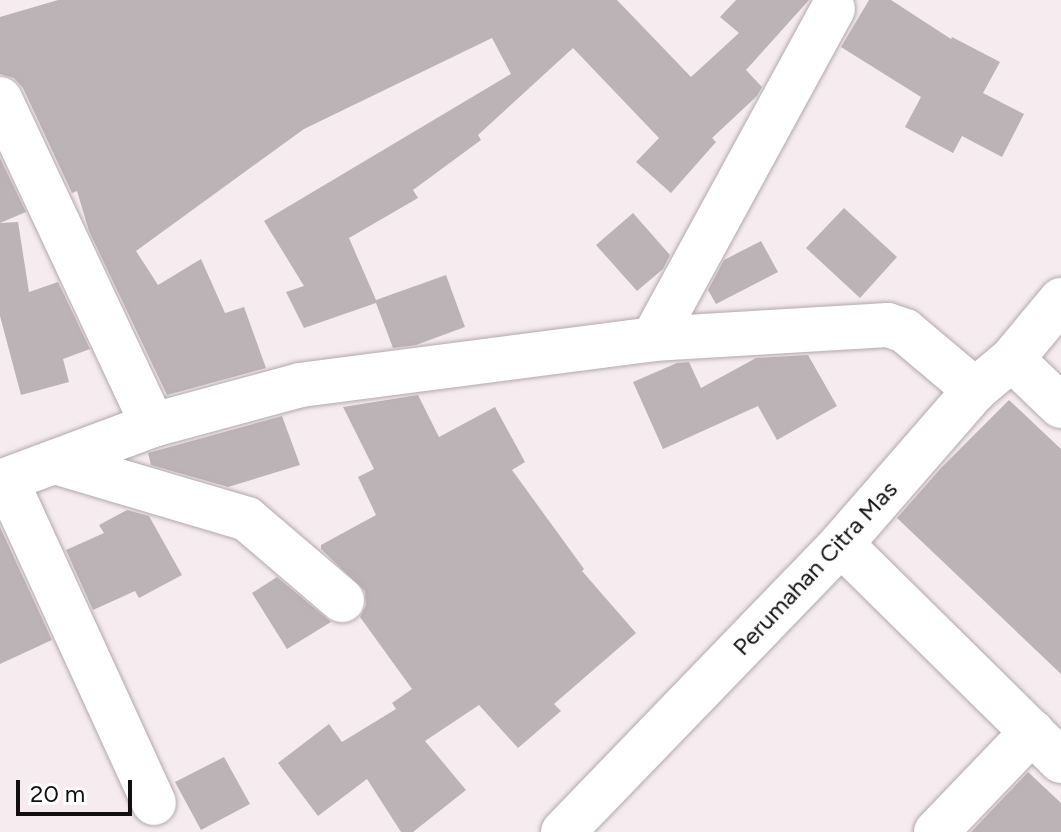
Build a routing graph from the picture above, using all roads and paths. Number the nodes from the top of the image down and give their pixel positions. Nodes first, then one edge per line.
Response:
1 (833, 9) dead end
2 (0, 99) edge
3 (1061, 300) edge
4 (653, 339) junction
5 (1012, 359) junction
6 (975, 390) junction
7 (1061, 406) edge
8 (153, 425) junction
9 (58, 463) junction
10 (3, 482) edge
11 (841, 544) junction
12 (342, 600) dead end
13 (1046, 746) edge
14 (154, 803) dead end
15 (563, 832) edge
16 (936, 832) edge

1 - 4 street
2 - 8 street
3 - 5 street, Perumahan Citra Mas
4 - 6 street
4 - 8 street
5 - 6 street, Perumahan Citra Mas
5 - 7 street
6 - 11 street, Perumahan Citra Mas
8 - 9 street
9 - 10 street
9 - 12 street
10 - 14 street
11 - 13 street
11 - 15 street, Perumahan Citra Mas
13 - 16 street

